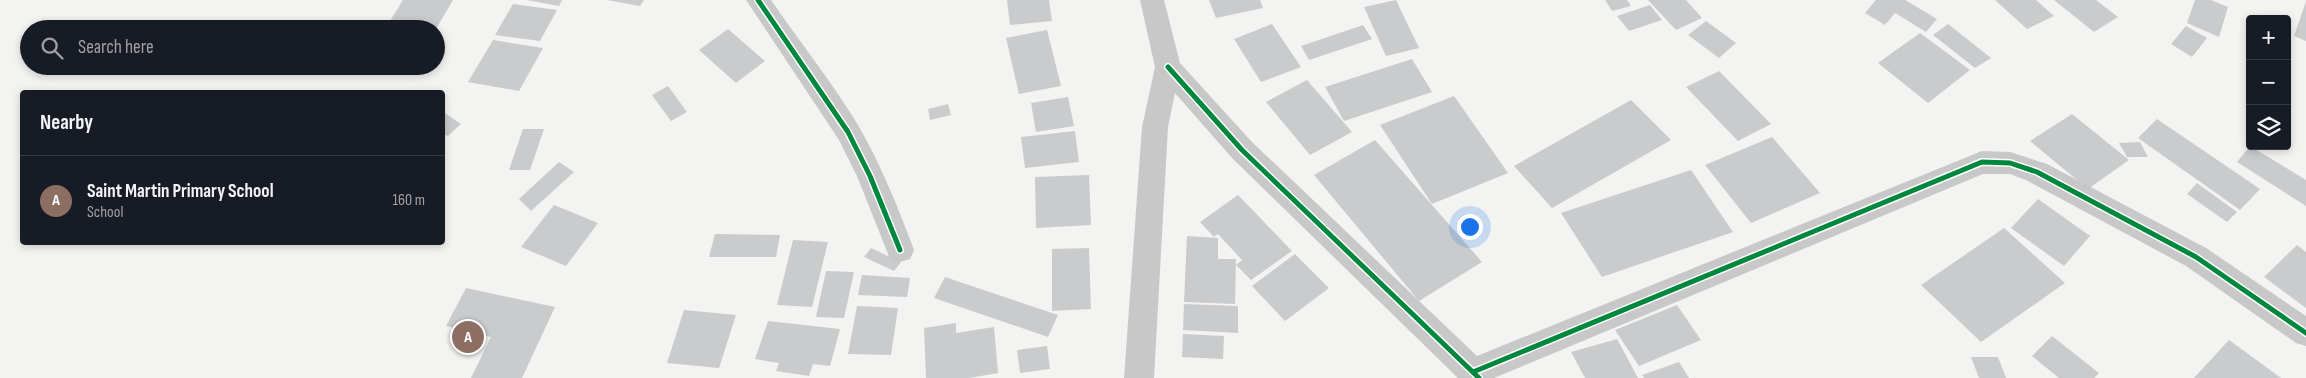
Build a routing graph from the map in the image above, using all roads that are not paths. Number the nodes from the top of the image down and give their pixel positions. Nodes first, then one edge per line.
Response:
1 (758, 0) edge
2 (1152, 0) edge
3 (1168, 68) junction
4 (900, 250) dead end
5 (2306, 333) edge
6 (1476, 375) edge
7 (1134, 377) edge

1 - 4 street
2 - 3 street
3 - 6 street
3 - 7 street
5 - 6 street

